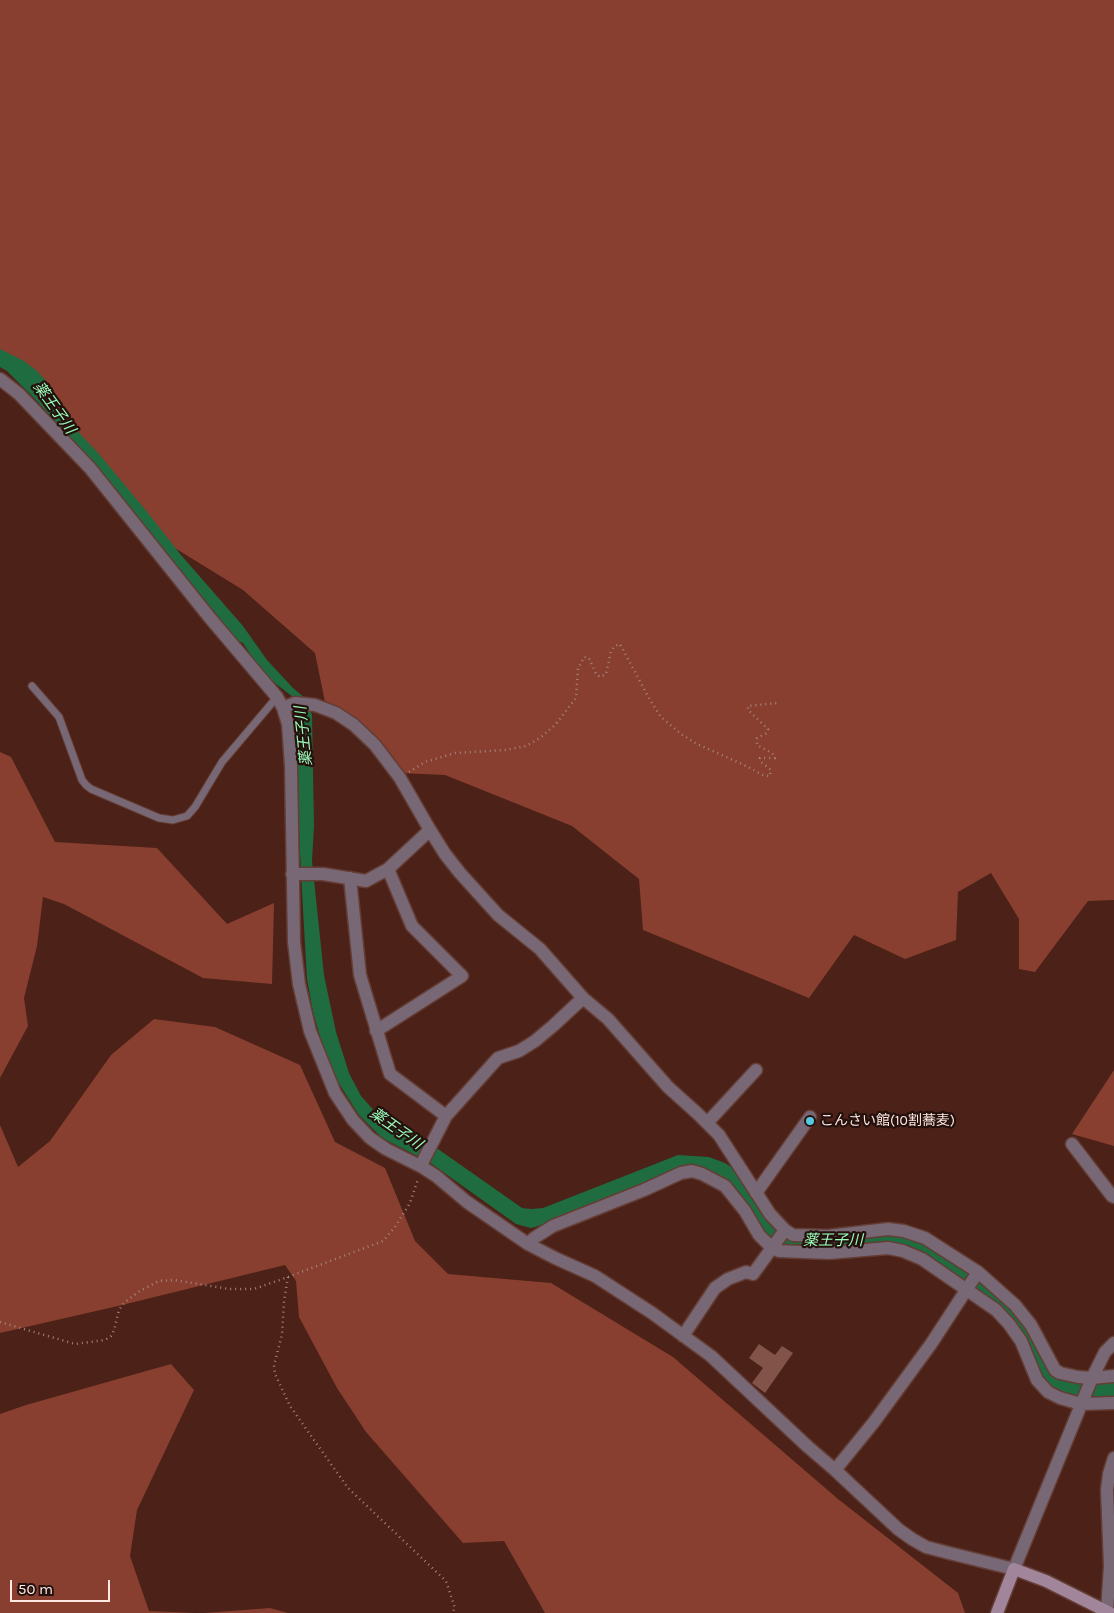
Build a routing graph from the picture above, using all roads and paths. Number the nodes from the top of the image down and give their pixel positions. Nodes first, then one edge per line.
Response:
1 (0, 379) edge
2 (32, 686) dead end
3 (285, 702) junction
4 (778, 703) dead end
5 (400, 778) junction
6 (430, 830) junction
7 (388, 869) junction
8 (292, 874) junction
9 (350, 878) junction
10 (583, 998) junction
11 (376, 1032) junction
12 (756, 1070) dead end
13 (446, 1116) junction
14 (810, 1117) dead end
15 (707, 1123) junction
16 (1072, 1144) dead end
17 (422, 1164) junction
18 (741, 1170) junction
19 (725, 1186) junction
20 (756, 1192) junction
21 (1114, 1197) edge
22 (785, 1230) junction
23 (828, 1236) junction
24 (931, 1241) junction
25 (528, 1244) junction
26 (772, 1248) junction
27 (828, 1253) junction
28 (922, 1259) junction
29 (978, 1272) junction
30 (288, 1278) junction
31 (967, 1290) junction
32 (0, 1322) edge
33 (683, 1336) junction
34 (1114, 1343) edge
35 (1114, 1376) edge
36 (1092, 1378) junction
37 (1114, 1403) edge
38 (1081, 1404) junction
39 (1114, 1458) edge
40 (835, 1470) junction
41 (1014, 1569) junction
42 (1109, 1612) edge
43 (452, 1613) edge
44 (997, 1613) edge

1 - 3 street
2 - 3 lane
3 - 5 street
3 - 8 street
4 - 5 path
5 - 6 street
6 - 7 street
6 - 10 street
7 - 9 street
7 - 11 street
8 - 9 street
8 - 17 street
9 - 11 street
10 - 13 street
10 - 15 street
11 - 13 street
12 - 15 street
13 - 17 street
14 - 20 street
15 - 18 street
16 - 21 street
17 - 25 street
17 - 30 path
18 - 19 street
18 - 20 street
19 - 25 street
19 - 26 street
20 - 22 street
22 - 23 street
22 - 26 street
23 - 24 street
23 - 27 street
24 - 28 street
24 - 29 street
25 - 33 street
26 - 27 street
26 - 33 street
27 - 28 street
28 - 31 street
29 - 31 street
29 - 36 street
30 - 32 path
30 - 43 path
31 - 38 street
31 - 40 street
33 - 40 street
34 - 36 street
35 - 36 street
36 - 38 street
37 - 38 street
38 - 41 street
39 - 42 street
40 - 41 street
41 - 42 street
41 - 44 street

